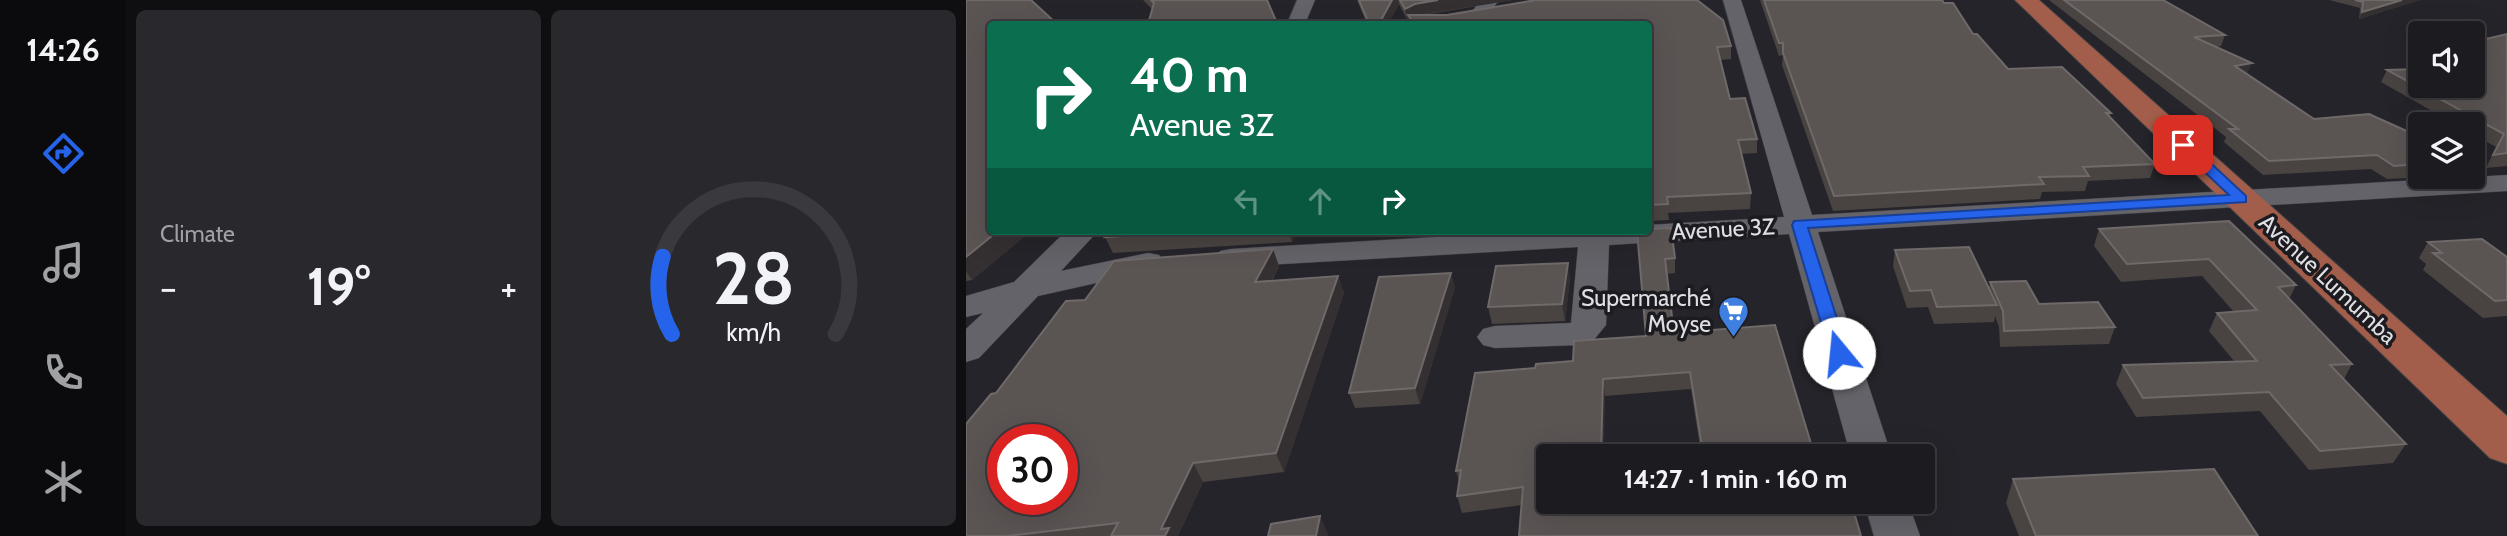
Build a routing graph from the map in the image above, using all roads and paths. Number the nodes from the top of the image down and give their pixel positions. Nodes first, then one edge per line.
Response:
1 (1306, 0) edge
2 (1732, 0) edge
3 (2026, 0) edge
4 (1490, 8) edge
5 (1456, 18) edge
6 (1297, 21) edge
7 (2507, 183) edge
8 (2241, 199) junction
9 (1799, 225) junction
10 (1652, 233) edge
11 (1079, 235) edge
12 (1613, 235) edge
13 (1594, 236) junction
14 (1025, 289) junction
15 (966, 307) edge
16 (1495, 337) dead end
17 (966, 351) edge
18 (1868, 444) edge
19 (2507, 445) edge
20 (1890, 514) edge
21 (1897, 536) edge

1 - 6 street
2 - 9 street
3 - 8 main road, Avenue Lumumba
4 - 5 street
7 - 8 street, Avenue 3Z
8 - 9 street, Avenue 3Z
8 - 19 main road, Avenue Lumumba
9 - 10 street, Avenue 3Z
9 - 18 street
11 - 14 street
12 - 13 street, Avenue 3Z
13 - 14 street, Avenue 3Z
13 - 16 street
14 - 15 street, Avenue 3Z
14 - 17 street
20 - 21 street

